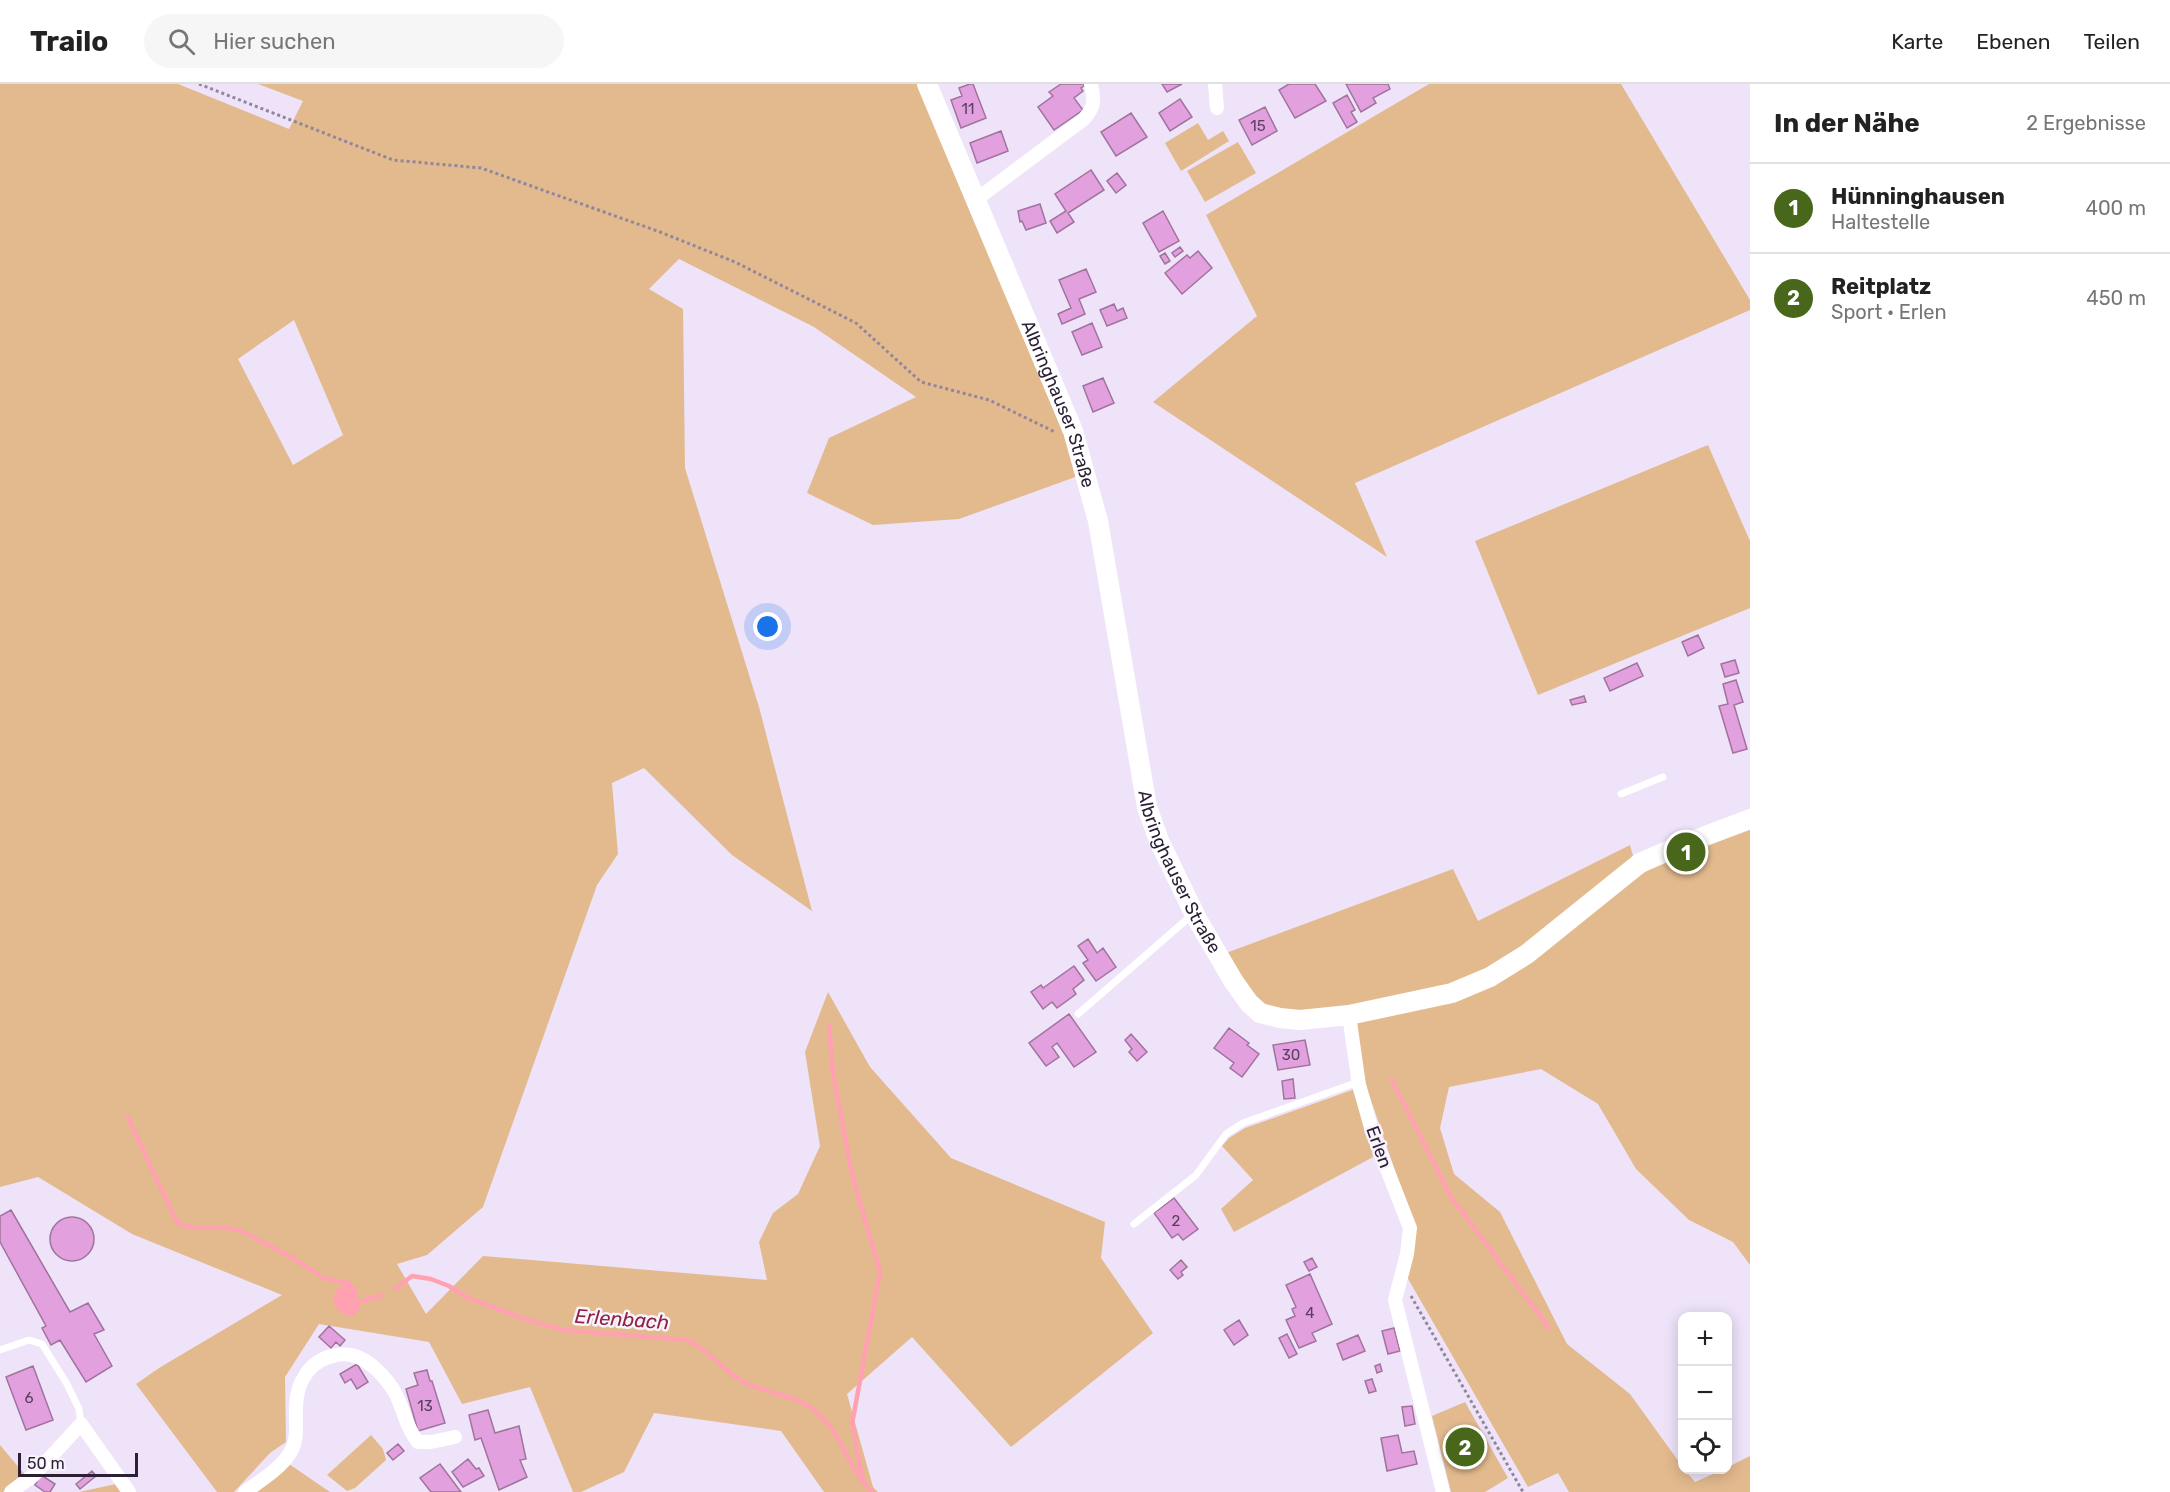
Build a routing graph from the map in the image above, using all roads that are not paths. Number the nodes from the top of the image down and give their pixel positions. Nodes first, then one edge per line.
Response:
1 (927, 84) edge
2 (1091, 84) edge
3 (1215, 84) edge
4 (1217, 108) dead end
5 (977, 199) junction
6 (1663, 777) dead end
7 (1621, 794) dead end
8 (1750, 819) edge
9 (1194, 913) junction
10 (1078, 1014) dead end
11 (1349, 1015) junction
12 (1358, 1082) junction
13 (1134, 1224) dead end
14 (0, 1350) edge
15 (81, 1424) junction
16 (455, 1437) dead end
17 (11, 1492) edge
18 (129, 1492) edge
19 (245, 1492) edge
20 (1443, 1492) edge

1 - 5 street, Albringhauser Straße
2 - 5 street
3 - 4 street
5 - 9 street, Albringhauser Straße
6 - 7 lane
8 - 11 street, Albringhauser Straße
9 - 10 lane
9 - 11 street, Albringhauser Straße
11 - 12 street, Erlen
12 - 13 lane
12 - 20 street, Erlen
14 - 15 lane
15 - 17 street
15 - 18 street
16 - 19 street

